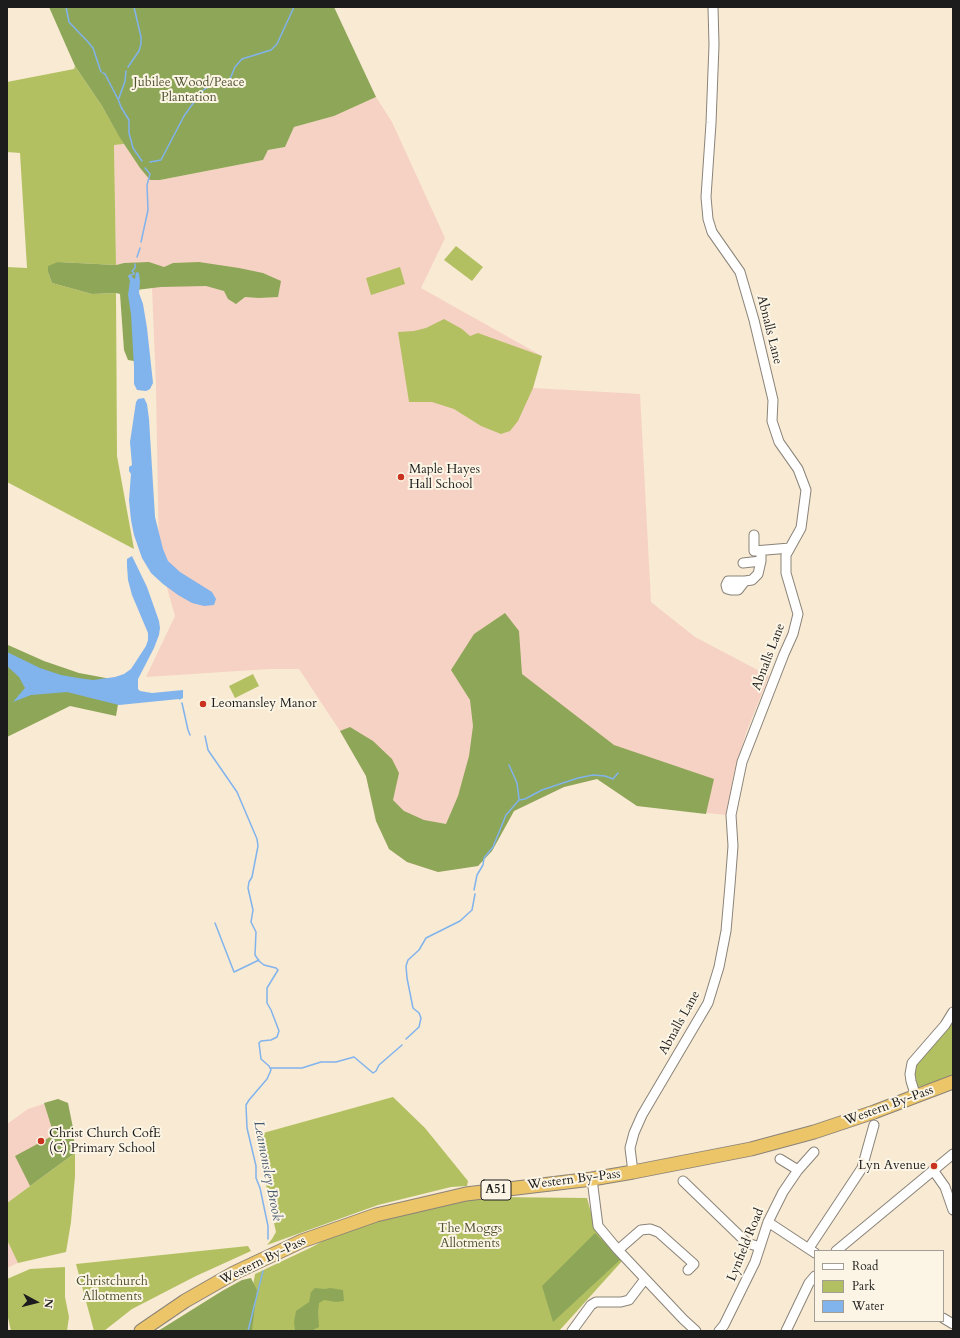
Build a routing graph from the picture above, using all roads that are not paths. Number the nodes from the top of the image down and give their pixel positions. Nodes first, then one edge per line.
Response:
1 (713, 7) edge
2 (754, 535) dead end
3 (790, 548) junction
4 (762, 550) junction
5 (761, 561) junction
6 (743, 563) dead end
7 (745, 581) dead end
8 (953, 1012) edge
9 (953, 1082) edge
10 (916, 1097) junction
11 (874, 1125) dead end
12 (814, 1152) dead end
13 (953, 1154) edge
14 (780, 1159) dead end
15 (798, 1170) junction
16 (933, 1170) junction
17 (633, 1172) junction
18 (592, 1179) junction
19 (683, 1181) dead end
20 (953, 1210) edge
21 (768, 1222) junction
22 (760, 1246) junction
23 (618, 1250) junction
24 (812, 1250) edge
25 (837, 1250) edge
26 (688, 1270) dead end
27 (814, 1277) edge
28 (645, 1279) junction
29 (944, 1319) edge
30 (953, 1324) edge
31 (141, 1331) edge
32 (572, 1331) edge
33 (696, 1331) edge
34 (719, 1331) edge
35 (786, 1331) edge

1 - 3 street, Abnalls Lane
2 - 4 street
3 - 4 street
3 - 17 street, Abnalls Lane
4 - 5 street
5 - 6 street
5 - 7 street
8 - 10 street
9 - 10 highway, Western By-Pass / A51
10 - 17 highway, Western By-Pass / A51
11 - 24 street
12 - 15 street, Lynfield Road
13 - 16 street
14 - 15 street
15 - 21 street, Lynfield Road
16 - 20 street
16 - 25 street
17 - 18 highway, Western By-Pass / A51
18 - 23 street
18 - 31 highway, Western By-Pass / A51
19 - 22 street
21 - 22 street, Lynfield Road
21 - 24 street
22 - 34 street, Lynfield Road
23 - 26 street
23 - 28 street
27 - 35 street
28 - 32 street
28 - 33 street
29 - 30 street

